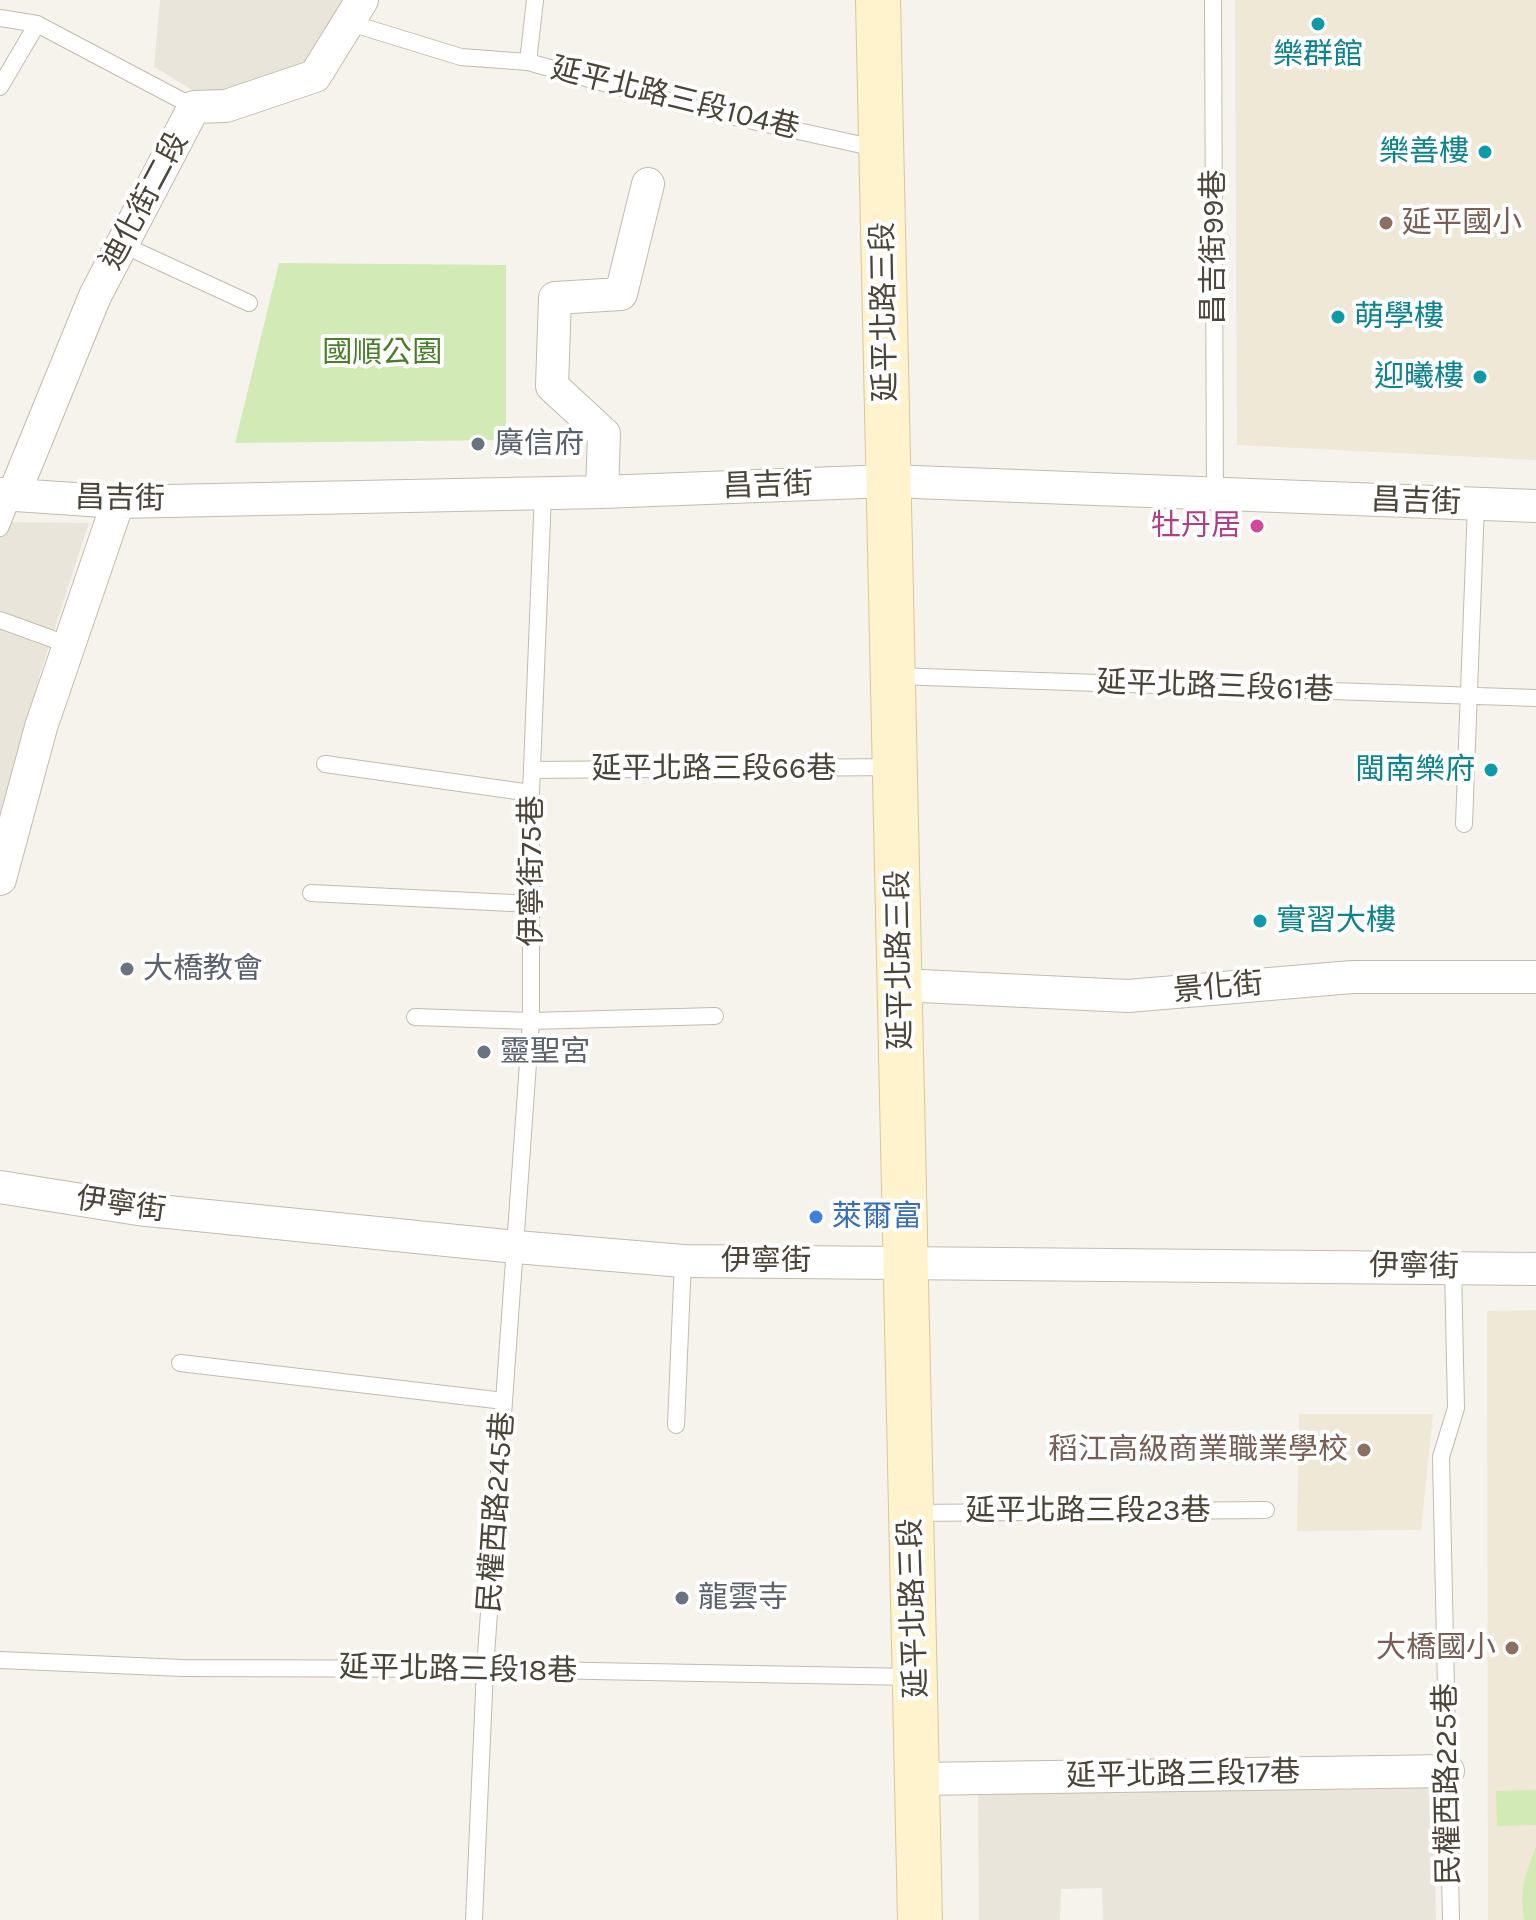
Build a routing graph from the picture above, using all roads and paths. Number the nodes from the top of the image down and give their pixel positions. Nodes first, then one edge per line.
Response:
1 (535, 0) edge
2 (878, 0) edge
3 (1213, 0) edge
4 (354, 11) edge
5 (0, 18) edge
6 (37, 24) junction
7 (528, 62) junction
8 (0, 87) edge
9 (194, 107) junction
10 (882, 150) junction
11 (648, 184) dead end
12 (121, 244) junction
13 (249, 303) dead end
14 (889, 481) junction
15 (602, 492) junction
16 (543, 493) junction
17 (7, 494) edge
18 (1215, 495) junction
19 (118, 502) junction
20 (1476, 504) junction
21 (1536, 506) edge
22 (0, 528) edge
23 (0, 620) edge
24 (69, 645) junction
25 (893, 675) junction
26 (1468, 696) junction
27 (1536, 698) edge
28 (325, 764) dead end
29 (895, 767) junction
30 (532, 770) junction
31 (531, 793) junction
32 (1464, 824) dead end
33 (0, 879) edge
34 (311, 893) dead end
35 (532, 904) junction
36 (1536, 977) edge
37 (900, 985) junction
38 (715, 1016) dead end
39 (415, 1017) dead end
40 (531, 1021) junction
41 (0, 1187) edge
42 (516, 1247) junction
43 (683, 1261) junction
44 (907, 1262) junction
45 (1453, 1267) junction
46 (1536, 1269) edge
47 (180, 1363) dead end
48 (504, 1401) junction
49 (676, 1425) dead end
50 (1266, 1510) dead end
51 (911, 1513) junction
52 (0, 1660) edge
53 (485, 1669) junction
54 (916, 1677) junction
55 (1448, 1771) junction
56 (918, 1779) junction
57 (474, 1920) edge
58 (920, 1920) edge
59 (1451, 1920) edge

1 - 7 lane, 延平北路三段104巷
2 - 10 street, 延平北路三段
3 - 18 lane, 昌吉街99巷
4 - 7 lane
4 - 9 street, 迪化街二段
5 - 6 lane
6 - 8 lane
6 - 9 lane
7 - 10 lane, 延平北路三段104巷
9 - 12 street, 迪化街二段
10 - 14 street, 延平北路三段
11 - 15 street
12 - 13 lane
12 - 17 street, 迪化街二段
14 - 15 street, 昌吉街
14 - 18 street, 昌吉街
14 - 25 street, 延平北路三段
15 - 16 street, 昌吉街
16 - 19 street, 昌吉街
16 - 30 lane, 伊寧街75巷
17 - 19 street, 昌吉街
17 - 22 lane
18 - 20 street, 昌吉街
19 - 24 street
20 - 21 street, 昌吉街
20 - 26 lane
23 - 24 lane
24 - 33 street
25 - 26 lane, 延平北路三段61巷
25 - 29 street, 延平北路三段
26 - 27 lane, 延平北路三段61巷
26 - 32 lane
28 - 31 lane
29 - 30 lane, 延平北路三段66巷
29 - 37 street, 延平北路三段
30 - 31 lane, 伊寧街75巷
31 - 35 lane, 伊寧街75巷
34 - 35 lane
35 - 40 lane, 伊寧街75巷
36 - 37 street, 景化街
37 - 44 street, 延平北路三段
38 - 40 lane
39 - 40 lane
40 - 42 lane, 伊寧街75巷
41 - 42 street, 伊寧街
42 - 43 street, 伊寧街
42 - 48 lane, 民權西路245巷
43 - 44 street, 伊寧街
43 - 49 lane
44 - 45 street, 伊寧街
44 - 51 street, 延平北路三段
45 - 46 street, 伊寧街
45 - 55 lane, 民權西路225巷
47 - 48 lane
48 - 53 lane, 民權西路245巷
50 - 51 lane, 延平北路三段23巷
51 - 54 street, 延平北路三段
52 - 53 lane, 延平北路三段18巷
53 - 54 lane, 延平北路三段18巷
53 - 57 lane, 民權西路245巷
54 - 56 street, 延平北路三段
55 - 56 street, 延平北路三段17巷
55 - 59 lane, 民權西路225巷
56 - 58 street, 延平北路三段

